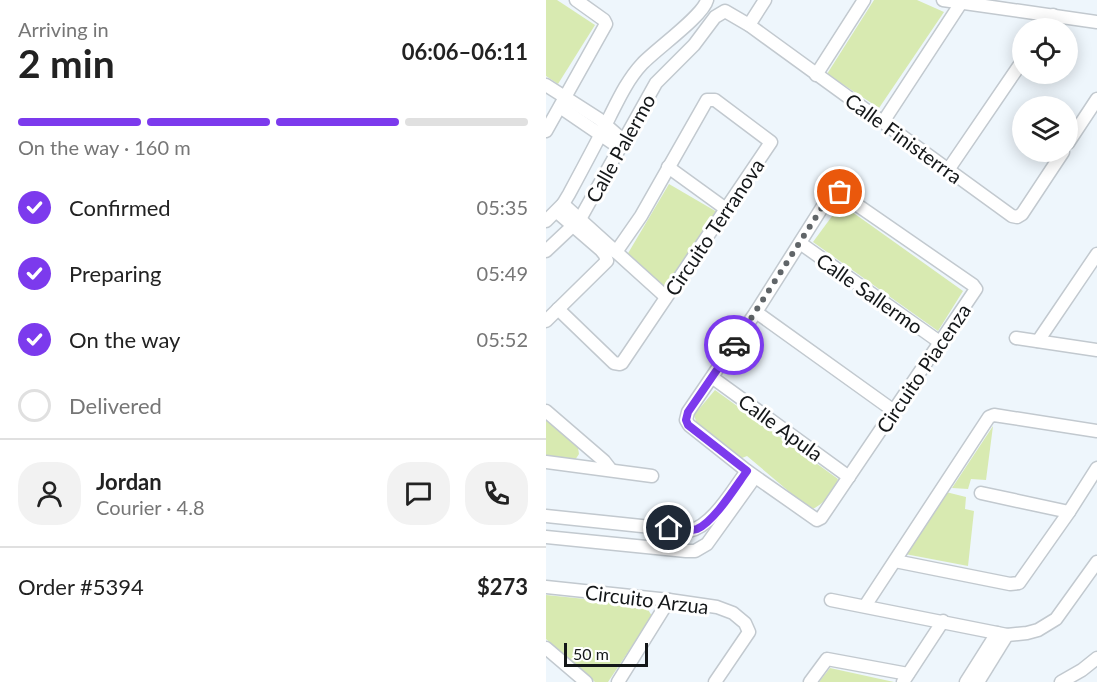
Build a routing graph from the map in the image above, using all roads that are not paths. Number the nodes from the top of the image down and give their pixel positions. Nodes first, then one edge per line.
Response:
1 (576, 0) edge
2 (701, 0) edge
3 (707, 0) edge
4 (765, 0) edge
5 (864, 0) edge
6 (944, 0) edge
7 (961, 3) junction
8 (729, 12) joint
9 (1053, 15) junction
10 (1051, 18) edge
11 (689, 21) junction
12 (1097, 22) edge
13 (748, 25) junction
14 (704, 34) junction
15 (816, 75) junction
16 (1012, 76) edge
17 (546, 85) edge
18 (1097, 99) edge
19 (563, 102) junction
20 (883, 122) junction
21 (1078, 128) edge
22 (603, 129) junction
23 (546, 131) edge
24 (622, 144) junction
25 (1056, 162) edge
26 (668, 167) junction
27 (948, 170) junction
28 (560, 208) junction
29 (726, 209) junction
30 (546, 221) edge
31 (577, 222) junction
32 (800, 243) junction
33 (546, 251) edge
34 (1097, 254) edge
35 (612, 256) junction
36 (1092, 271) edge
37 (666, 297) junction
38 (558, 309) junction
39 (756, 312) junction
40 (546, 321) edge
41 (1016, 338) dead end
42 (1038, 341) junction
43 (941, 343) junction
44 (1097, 350) edge
45 (713, 378) junction
46 (546, 411) edge
47 (894, 411) junction
48 (1097, 431) edge
49 (546, 462) edge
50 (1097, 468) edge
51 (611, 470) junction
52 (751, 474) junction
53 (652, 476) dead end
54 (849, 477) junction
55 (981, 493) dead end
56 (1069, 512) junction
57 (546, 516) edge
58 (546, 537) edge
59 (895, 561) junction
60 (1096, 569) edge
61 (546, 587) edge
62 (669, 600) junction
63 (831, 600) dead end
64 (866, 606) junction
65 (944, 621) junction
66 (1002, 634) junction
67 (546, 648) edge
68 (1097, 658) edge
69 (906, 678) edge
70 (586, 682) edge
71 (618, 682) edge
72 (715, 682) edge
73 (810, 682) edge
74 (966, 682) edge
75 (978, 682) edge
76 (1060, 682) edge

1 - 19 street
2 - 11 street, Calle Palermo
3 - 11 street, Calle Palermo
4 - 13 street
5 - 15 street
6 - 7 street
7 - 9 street
7 - 20 street
8 - 13 street, Calle Finisterrra
8 - 14 street, Calle Palermo
9 - 10 street
9 - 12 street
11 - 14 street
11 - 22 street, Calle Palermo
13 - 15 street, Calle Finisterrra
14 - 24 street, Calle Palermo
15 - 20 street, Calle Finisterrra
16 - 27 street
17 - 19 street
18 - 21 street
19 - 22 street
19 - 23 street
20 - 27 street, Calle Finisterrra
22 - 24 street
22 - 28 street, Calle Palermo
24 - 31 street, Calle Palermo
25 - 27 street, Calle Finisterrra
26 - 29 street
26 - 29 street, Circuito Terranova
26 - 35 street, Circuito Terranova
28 - 30 street, Calle Palermo
28 - 31 street
29 - 37 street, Circuito Terranova
31 - 33 street, Calle Palermo
31 - 35 street
32 - 39 street, Circuito Piacenza
32 - 43 street, Calle Sallermo
32 - 43 street, Circuito Piacenza
34 - 36 street
35 - 37 street
35 - 38 street, Circuito Terranova
36 - 42 street
37 - 38 street, Circuito Terranova
38 - 40 street, Circuito Terranova
39 - 45 street, Circuito Piacenza
39 - 47 street
41 - 42 street
42 - 44 street
43 - 47 street, Circuito Piacenza
45 - 52 street, Circuito Piacenza
45 - 54 street, Calle Apula
46 - 51 street
47 - 54 street, Circuito Piacenza
48 - 59 street
49 - 51 street
50 - 56 street
51 - 53 street
52 - 54 street, Circuito Piacenza
52 - 57 street
52 - 58 street
55 - 56 street
56 - 59 street
59 - 64 street
60 - 66 street
61 - 62 street, Circuito Arzua
62 - 71 street
62 - 72 street, Circuito Arzua
63 - 64 street
64 - 65 street
65 - 66 street
65 - 69 street
66 - 74 street
66 - 75 street
67 - 70 street
68 - 76 street
69 - 73 street

